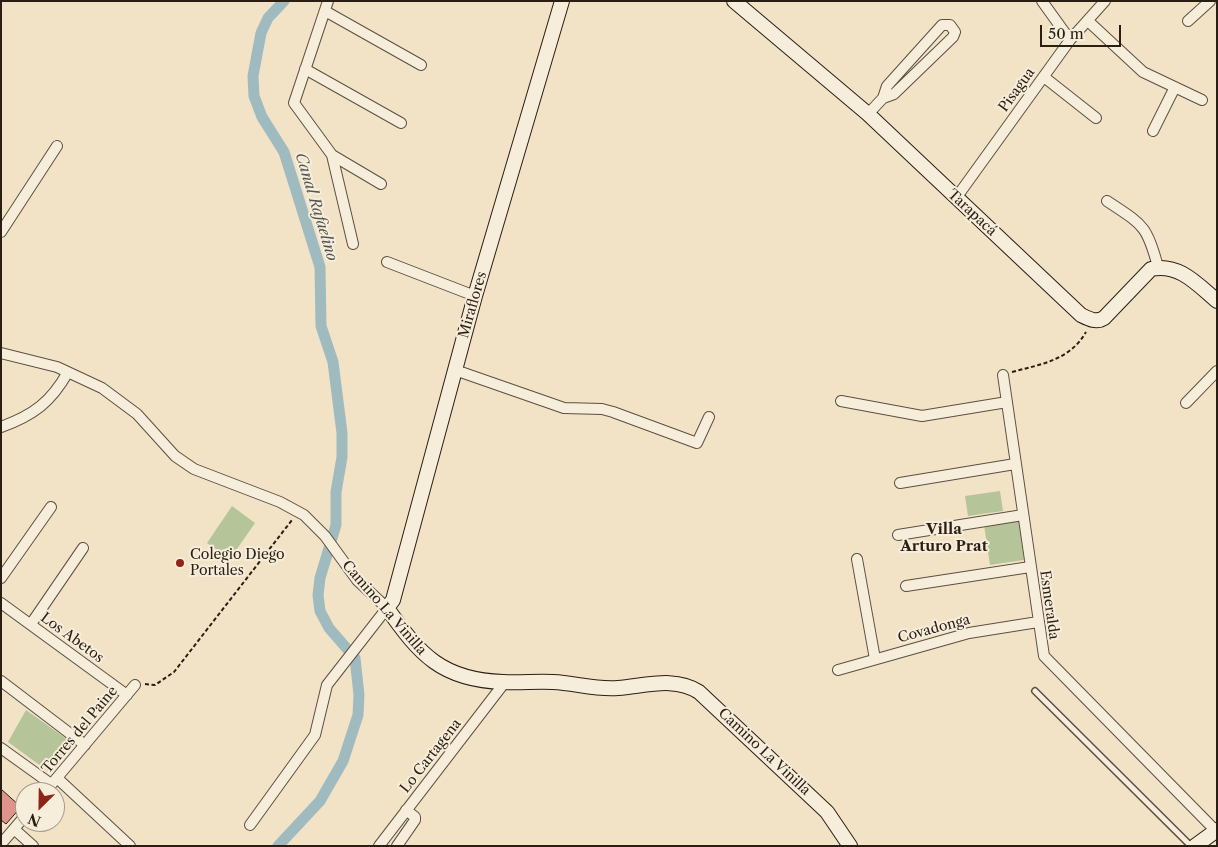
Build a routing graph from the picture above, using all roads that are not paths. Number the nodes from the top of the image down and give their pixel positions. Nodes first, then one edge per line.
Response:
1 (562, 1) edge
2 (734, 1) edge
3 (1042, 1) edge
4 (1105, 1) edge
5 (1210, 1) edge
6 (327, 6) edge
7 (1088, 21) junction
8 (1188, 21) dead end
9 (1070, 40) junction
10 (421, 65) dead end
11 (305, 69) junction
12 (1044, 77) junction
13 (1175, 88) junction
14 (883, 98) junction
15 (1202, 100) dead end
16 (868, 114) junction
17 (1096, 118) dead end
18 (401, 123) dead end
19 (1153, 131) dead end
20 (56, 146) dead end
21 (332, 154) junction
22 (381, 184) dead end
23 (956, 198) junction
24 (1108, 201) dead end
25 (1, 232) edge
26 (353, 244) dead end
27 (387, 262) dead end
28 (1158, 268) junction
29 (475, 296) junction
30 (1217, 301) edge
31 (1, 353) edge
32 (455, 370) junction
33 (68, 372) junction
34 (1217, 372) edge
35 (1003, 374) road end
36 (841, 401) dead end
37 (1007, 402) junction
38 (1186, 403) dead end
39 (709, 417) dead end
40 (1, 427) edge
41 (1015, 464) junction
42 (900, 483) dead end
43 (50, 507) dead end
44 (1023, 515) junction
45 (898, 535) dead end
46 (82, 548) dead end
47 (857, 559) dead end
48 (1030, 567) junction
49 (1, 578) edge
50 (906, 586) dead end
51 (1, 603) edge
52 (387, 608) junction
53 (1038, 622) junction
54 (31, 624) junction
55 (875, 659) junction
56 (838, 670) dead end
57 (1, 681) edge
58 (505, 682) junction
59 (136, 685) road end
60 (1035, 691) dead end
61 (127, 695) junction
62 (85, 745) junction
63 (1, 748) edge
64 (47, 782) edge
65 (54, 782) edge
66 (65, 796) edge
67 (406, 810) junction
68 (250, 825) dead end
69 (14, 829) joint
70 (1216, 830) edge
71 (1, 844) edge
72 (33, 846) edge
73 (130, 846) edge
74 (379, 846) edge
75 (397, 846) edge
76 (850, 846) edge
77 (1193, 846) edge

1 - 29 street, Miraflores
2 - 16 street, Tarapacá
3 - 9 street
4 - 7 street, Pisagua
5 - 8 street
6 - 10 street
6 - 11 street
7 - 9 street, Pisagua
7 - 13 street
9 - 12 street, Pisagua
11 - 18 street
11 - 21 street
12 - 17 street
12 - 23 street, Pisagua
13 - 15 street
13 - 19 street
14 - 14 street
14 - 16 street
16 - 23 street, Tarapacá
20 - 25 street
21 - 22 street
21 - 26 street
23 - 28 street, Tarapacá
24 - 28 street
27 - 29 street
28 - 30 street
29 - 32 street, Miraflores
31 - 33 street, Camino La Vinilla
32 - 39 street
32 - 52 street, Miraflores
33 - 40 street
33 - 52 street, Camino La Vinilla
34 - 38 street
35 - 37 street, Esmeralda
36 - 37 street
37 - 41 street, Esmeralda
41 - 42 street
41 - 44 street, Esmeralda
43 - 49 street
44 - 45 street
44 - 48 street, Esmeralda
46 - 54 street
47 - 55 street
48 - 50 street
48 - 53 street, Esmeralda
51 - 54 street, Los Abetos
52 - 58 street, Camino La Vinilla
52 - 68 street
53 - 55 street, Covadonga
53 - 70 street, Esmeralda
54 - 61 street, Los Abetos
55 - 56 street, Covadonga
57 - 62 street
58 - 67 street, Lo Cartagena
58 - 76 street, Camino La Vinilla
59 - 61 street, Torres del Paine
60 - 77 lane
61 - 62 street, Torres del Paine
62 - 65 street, Torres del Paine
63 - 64 street
66 - 73 street
67 - 74 street, Lo Cartagena
67 - 75 street
69 - 71 street
69 - 72 street
70 - 77 street

